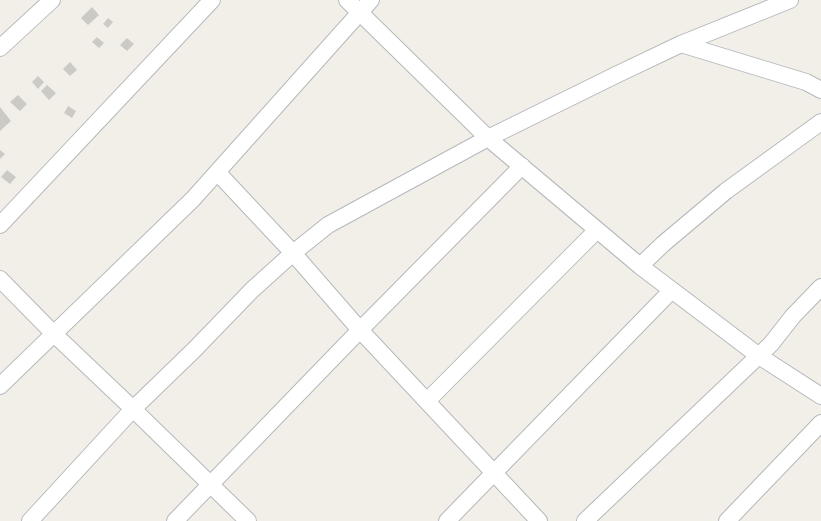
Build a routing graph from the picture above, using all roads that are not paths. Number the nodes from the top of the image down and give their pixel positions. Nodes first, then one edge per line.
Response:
1 (52, 0) edge
2 (212, 0) edge
3 (346, 0) edge
4 (371, 0) edge
5 (782, 1) edge
6 (359, 12) junction
7 (681, 44) junction
8 (0, 48) edge
9 (821, 90) edge
10 (821, 122) edge
11 (488, 138) junction
12 (522, 166) junction
13 (218, 173) junction
14 (0, 225) edge
15 (597, 230) junction
16 (293, 253) junction
17 (640, 266) junction
18 (0, 279) edge
19 (821, 287) edge
20 (672, 290) junction
21 (360, 330) junction
22 (54, 334) junction
23 (759, 356) junction
24 (0, 386) edge
25 (821, 396) edge
26 (427, 401) junction
27 (134, 409) junction
28 (821, 423) edge
29 (494, 472) junction
30 (211, 484) junction
31 (30, 521) edge
32 (175, 521) edge
33 (248, 521) edge
34 (448, 521) edge
35 (539, 521) edge
36 (585, 521) edge
37 (727, 521) edge

1 - 8 street
2 - 14 street
3 - 6 street
4 - 6 street
5 - 7 street
6 - 11 street
6 - 13 street
7 - 9 street
7 - 11 street
10 - 17 street
11 - 12 street
11 - 16 street
12 - 15 street
12 - 21 street
13 - 16 street
13 - 22 street
15 - 17 street
15 - 26 street
16 - 21 street
16 - 27 street
17 - 20 street
18 - 22 street
19 - 23 street
20 - 23 street
20 - 29 street
21 - 26 street
21 - 30 street
22 - 24 street
22 - 27 street
23 - 25 street
23 - 36 street
26 - 29 street
27 - 30 street
27 - 31 street
28 - 37 street
29 - 34 street
29 - 35 street
30 - 32 street
30 - 33 street

